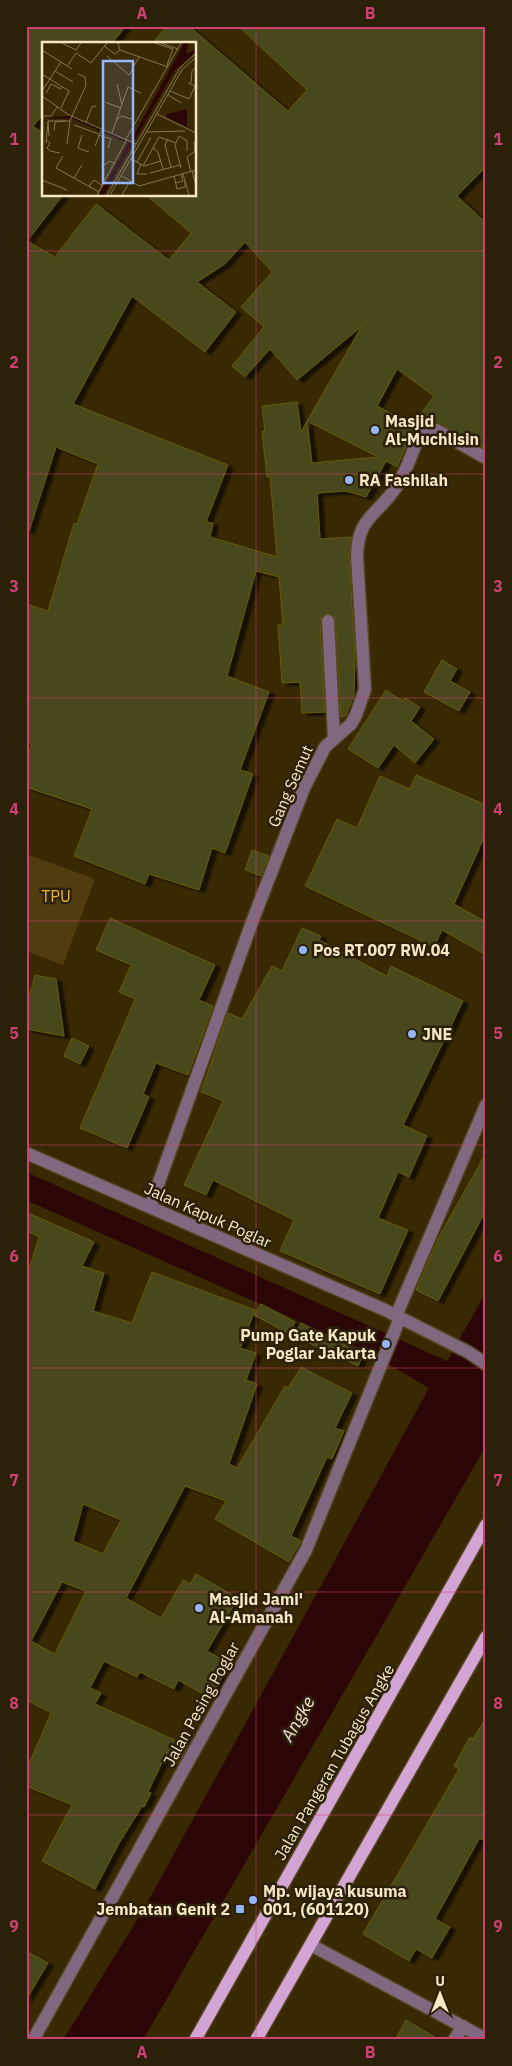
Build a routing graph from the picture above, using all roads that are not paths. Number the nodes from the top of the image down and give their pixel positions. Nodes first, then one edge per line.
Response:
1 (486, 458) edge
2 (328, 621) dead end
3 (334, 738) junction
4 (486, 1105) edge
5 (26, 1153) edge
6 (150, 1207) junction
7 (401, 1324) junction
8 (482, 1362) edge
9 (486, 1526) edge
10 (486, 1636) edge
11 (482, 1652) edge
12 (311, 1945) junction
13 (463, 2026) junction
14 (486, 2039) edge
15 (33, 2040) edge
16 (195, 2040) edge
17 (256, 2040) edge
18 (454, 2040) edge

1 - 3 street, Gang Semut
2 - 3 street
3 - 6 street, Gang Semut
4 - 7 street
5 - 6 street, Jalan Kapuk Poglar
6 - 7 street, Jalan Kapuk Poglar
7 - 8 street, Jalan Kapuk Poglar
7 - 15 street, Jalan Pesing Poglar
9 - 16 main road, Jalan Pangeran Tubagus Angke
10 - 11 main road
11 - 12 main road
12 - 13 street
12 - 17 main road
13 - 14 street
13 - 18 street

